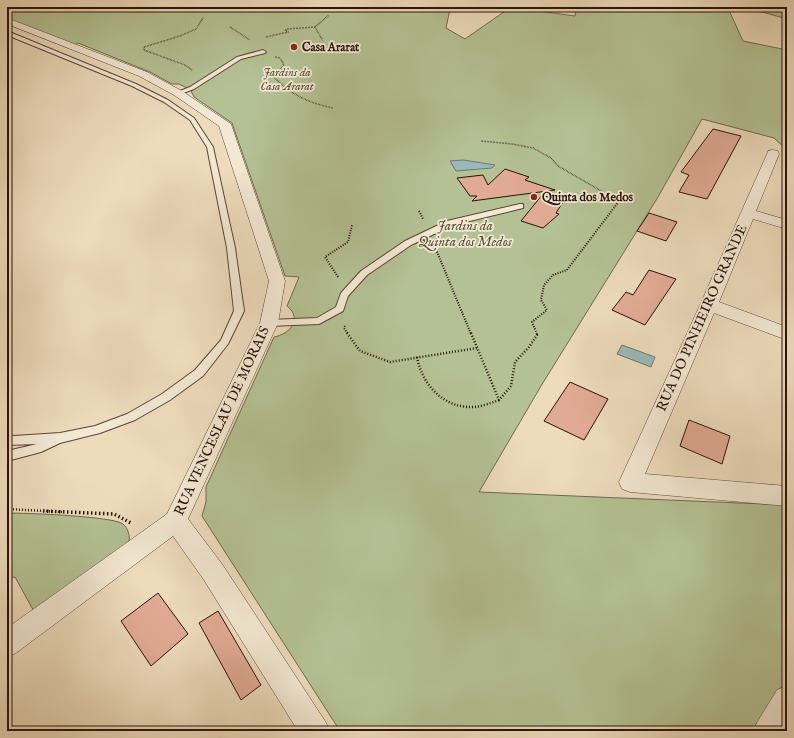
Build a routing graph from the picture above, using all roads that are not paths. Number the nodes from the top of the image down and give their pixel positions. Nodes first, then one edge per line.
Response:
1 (7, 21) edge
2 (7, 33) edge
3 (261, 53) road end
4 (178, 93) junction
5 (772, 154) dead end
6 (520, 206) dead end
7 (748, 214) junction
8 (787, 225) edge
9 (709, 305) junction
10 (269, 323) junction
11 (787, 334) edge
12 (66, 436) junction
13 (7, 440) edge
14 (7, 456) edge
15 (787, 496) edge
16 (165, 528) junction
17 (7, 644) edge
18 (787, 700) edge
19 (315, 731) edge
20 (768, 731) edge

1 - 4 street, RUA VENCESLAU DE MORAIS
2 - 12 lane
3 - 4 lane
4 - 10 street, RUA VENCESLAU DE MORAIS
5 - 7 street, RUA DO PINHEIRO GRANDE
6 - 10 lane
7 - 8 street
7 - 9 street, RUA DO PINHEIRO GRANDE
9 - 11 street
9 - 15 street, RUA DO PINHEIRO GRANDE
10 - 16 street, RUA VENCESLAU DE MORAIS
12 - 13 lane
12 - 14 lane
16 - 17 street, RUA VENCESLAU DE MORAIS
16 - 19 street
18 - 20 street

